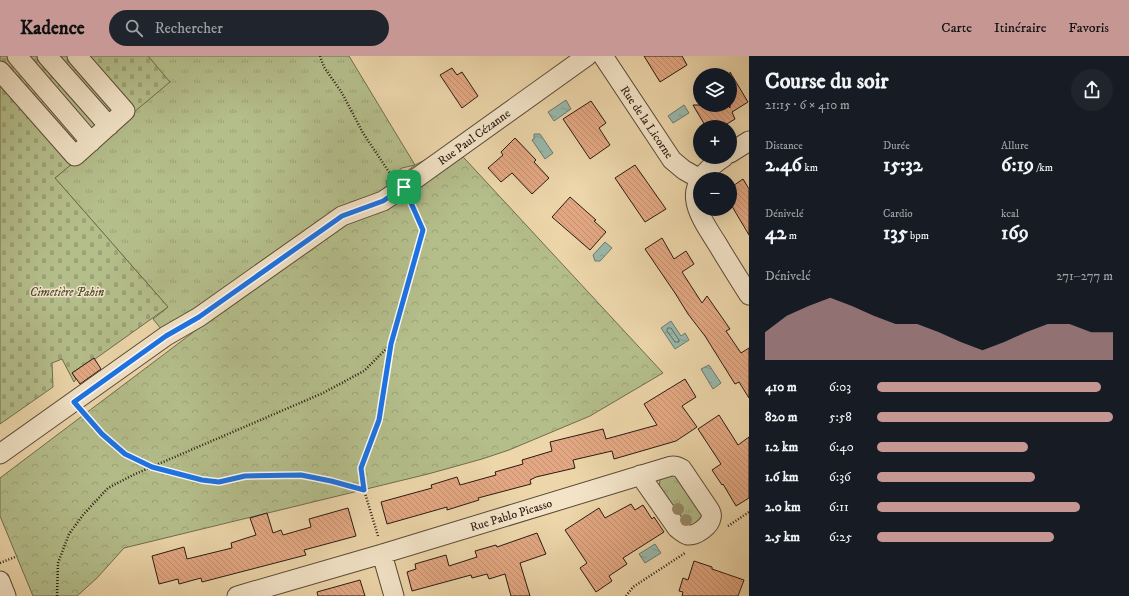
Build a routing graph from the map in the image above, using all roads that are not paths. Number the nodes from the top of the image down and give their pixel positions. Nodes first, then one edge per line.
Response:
1 (47, 56) edge
2 (77, 56) edge
3 (587, 56) edge
4 (603, 56) edge
5 (19, 57) edge
6 (1, 73) edge
7 (109, 126) junction
8 (749, 141) edge
9 (91, 142) junction
10 (737, 149) edge
11 (713, 164) edge
12 (705, 172) edge
13 (693, 175) edge
14 (700, 216) edge
15 (749, 295) edge
16 (0, 454) edge
17 (640, 475) junction
18 (382, 554) junction
19 (0, 581) edge
20 (6, 596) edge
21 (237, 596) edge
22 (394, 596) edge

1 - 7 street
2 - 7 street
3 - 16 street, Rue Paul Cézanne
4 - 13 street, Rue de la Licorne
5 - 6 street
5 - 9 street
6 - 9 street
7 - 9 street
8 - 10 street
11 - 12 street
14 - 15 street
17 - 17 street, Rue Pablo Picasso
17 - 18 street, Rue Pablo Picasso
18 - 21 street, Rue Pablo Picasso
18 - 22 street
19 - 20 street

